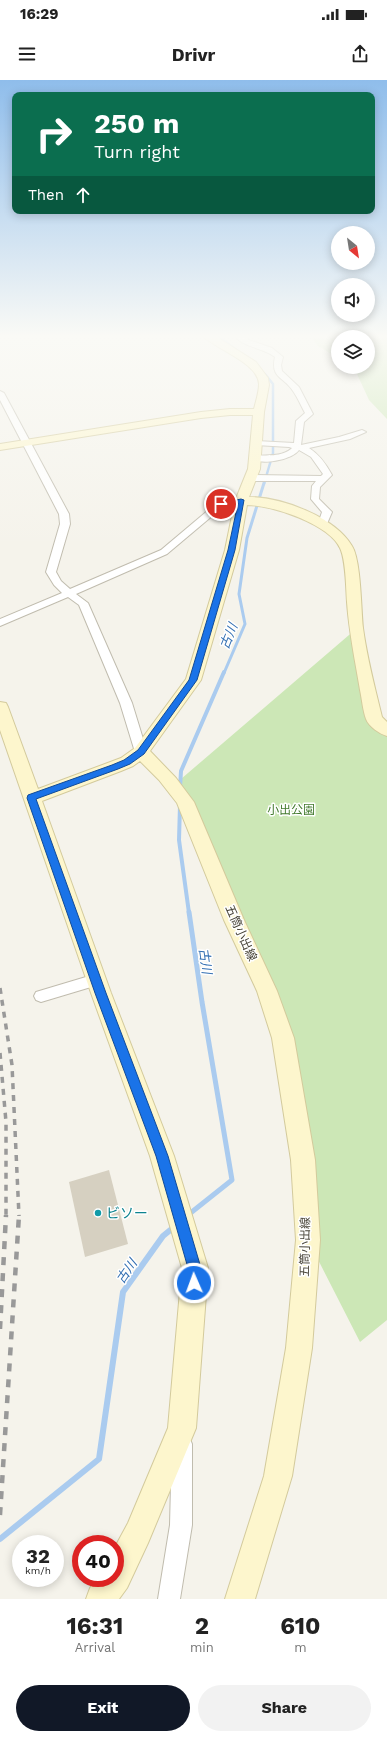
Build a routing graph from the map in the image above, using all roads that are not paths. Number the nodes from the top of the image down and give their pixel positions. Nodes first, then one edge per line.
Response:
1 (7, 405) edge
2 (260, 405) edge
3 (304, 405) edge
4 (259, 412) junction
5 (362, 432) dead end
6 (27, 442) junction
7 (256, 443) junction
8 (300, 446) junction
9 (0, 447) edge
10 (255, 458) junction
11 (250, 478) junction
12 (323, 479) junction
13 (241, 500) junction
14 (323, 524) junction
15 (68, 593) junction
16 (0, 623) edge
17 (0, 707) edge
18 (387, 731) edge
19 (141, 752) junction
20 (31, 798) junction
21 (96, 980) junction
22 (41, 996) dead end
23 (182, 1428) junction
24 (101, 1599) edge
25 (169, 1599) edge
26 (240, 1599) edge

1 - 6 street
2 - 4 street
3 - 8 street
4 - 6 street
4 - 7 street
5 - 8 street
6 - 9 street
6 - 15 street
7 - 8 street
7 - 10 street
8 - 10 street
8 - 12 street
10 - 11 street
11 - 12 street
11 - 13 street
12 - 14 street
13 - 14 street
13 - 15 street
13 - 19 street
14 - 18 street
15 - 16 street
15 - 19 street
17 - 20 street
19 - 20 street
19 - 26 street, 五筒小出線
20 - 21 street
21 - 22 street
21 - 23 street
23 - 24 street
23 - 25 street

